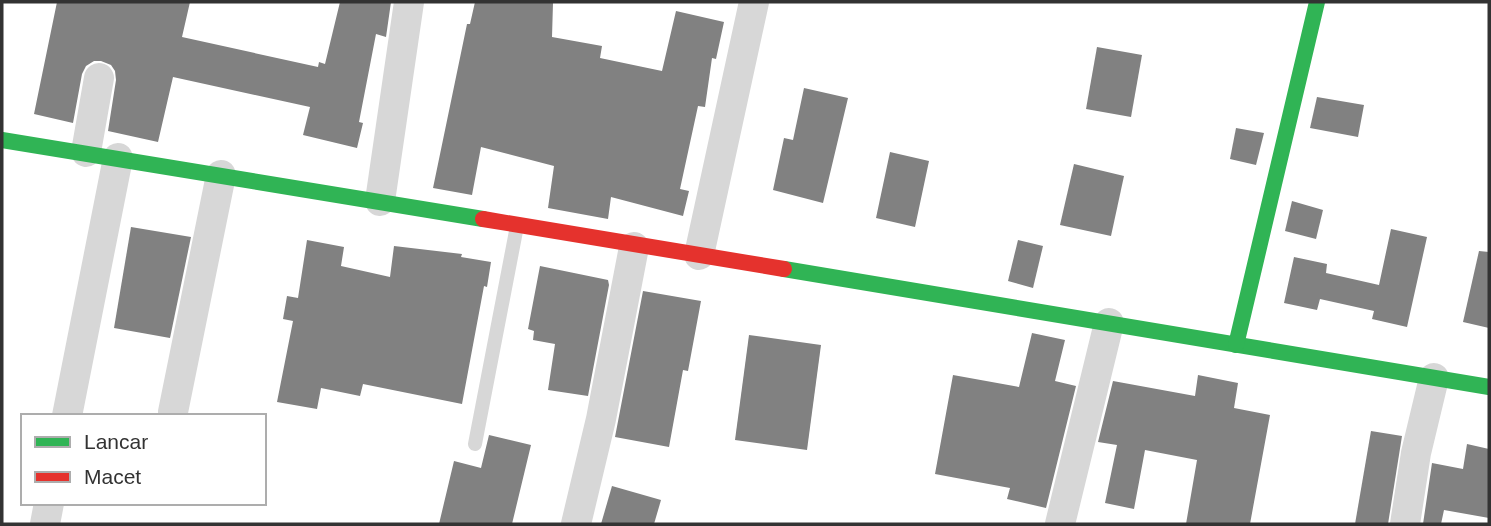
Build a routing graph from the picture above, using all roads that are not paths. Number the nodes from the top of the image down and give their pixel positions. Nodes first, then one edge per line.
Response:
1 (409, 2) edge
2 (754, 2) edge
3 (1317, 2) edge
4 (100, 78) dead end
5 (2, 140) edge
6 (86, 152) junction
7 (118, 158) junction
8 (221, 175) junction
9 (380, 201) junction
10 (517, 225) junction
11 (634, 247) junction
12 (699, 255) junction
13 (1110, 323) junction
14 (1236, 345) junction
15 (1434, 379) junction
16 (1489, 387) edge
17 (173, 412) dead end
18 (67, 414) edge
19 (475, 444) dead end
20 (49, 505) edge
21 (45, 524) edge
22 (576, 524) edge
23 (1060, 524) edge
24 (1405, 524) edge

1 - 9 street
2 - 12 street
3 - 14 street
4 - 6 street
5 - 6 street
6 - 7 street
7 - 8 street
7 - 18 street
8 - 9 street
8 - 17 street
9 - 10 street
10 - 11 street
10 - 19 lane
11 - 12 street
11 - 22 street
12 - 13 street
13 - 14 street
13 - 23 street
14 - 15 street
15 - 16 street
15 - 24 street
20 - 21 street

